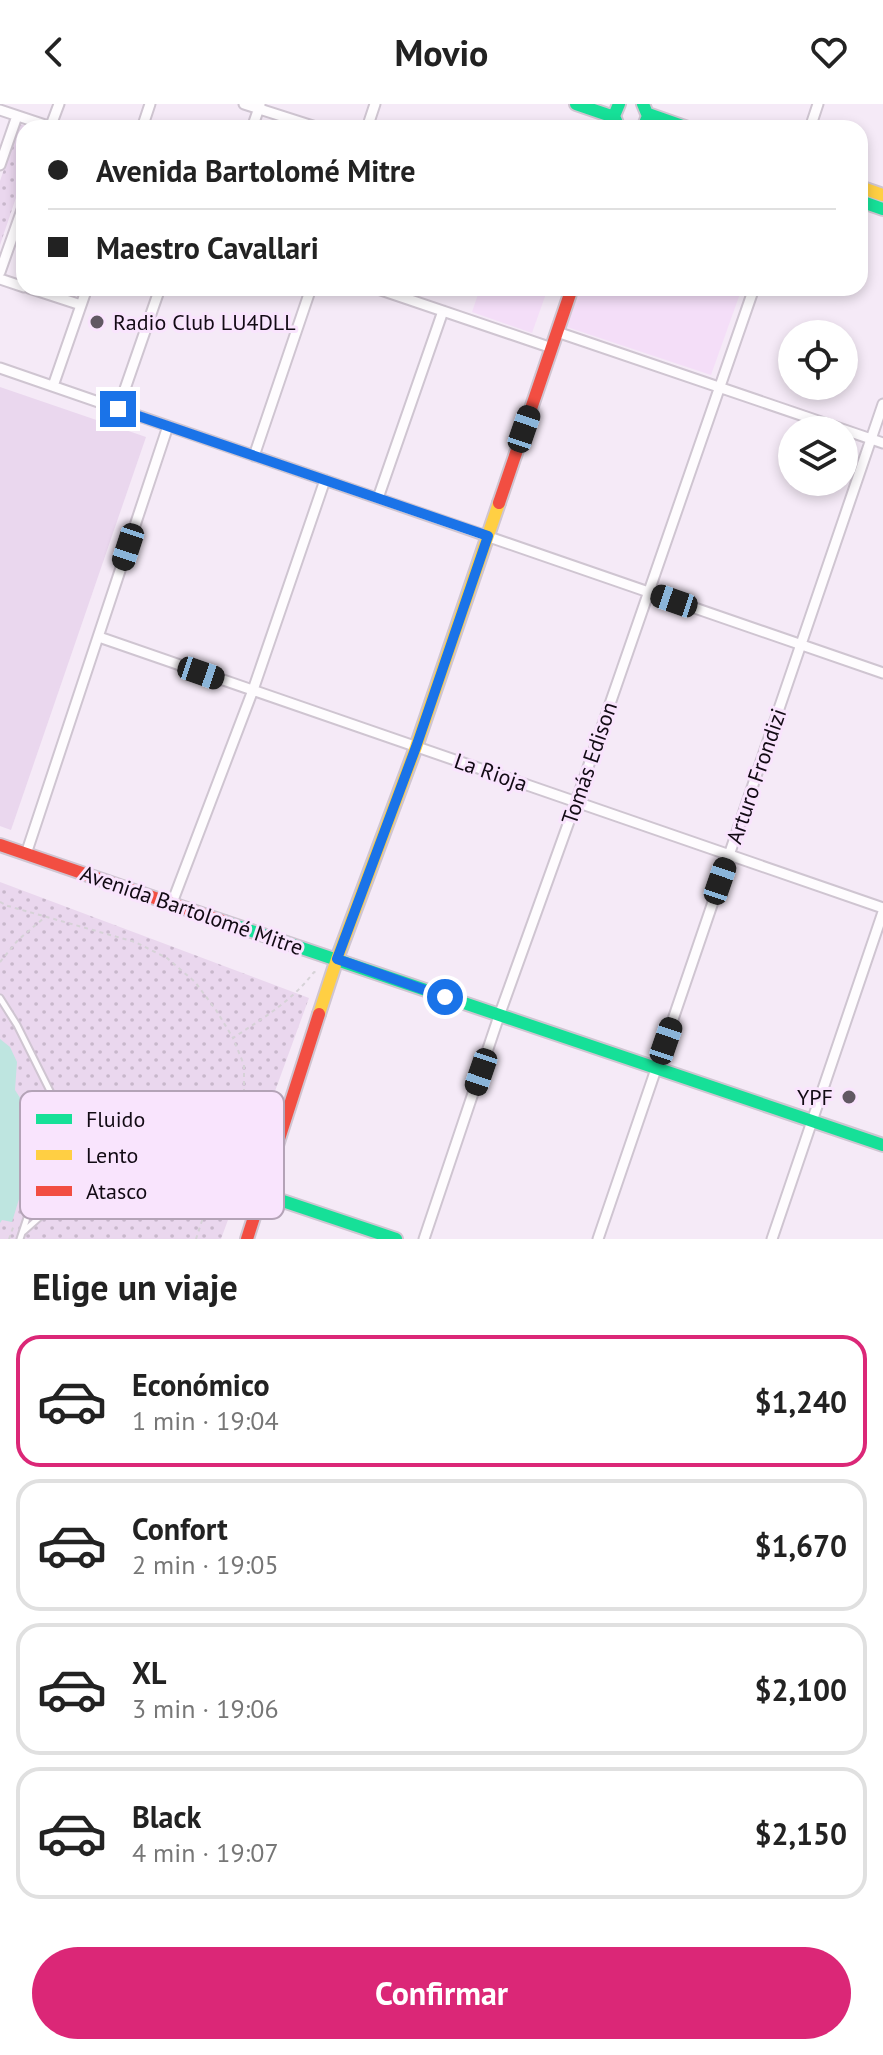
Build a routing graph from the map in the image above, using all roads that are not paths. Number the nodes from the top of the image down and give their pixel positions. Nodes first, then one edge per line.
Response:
1 (244, 104) edge
2 (576, 104) edge
3 (260, 107) edge
4 (0, 110) edge
5 (17, 116) junction
6 (618, 116) edge
7 (29, 120) edge
8 (297, 120) edge
9 (0, 165) edge
10 (16, 227) edge
11 (0, 272) edge
12 (54, 296) edge
13 (84, 296) edge
14 (157, 296) edge
15 (308, 296) edge
16 (399, 296) edge
17 (569, 296) edge
18 (751, 296) edge
19 (81, 305) junction
20 (443, 311) junction
21 (557, 332) junction
22 (552, 348) junction
23 (0, 368) edge
24 (53, 386) junction
25 (720, 387) junction
26 (883, 404) edge
27 (118, 409) junction
28 (168, 426) junction
29 (871, 439) junction
30 (883, 443) edge
31 (254, 456) junction
32 (325, 480) junction
33 (378, 498) junction
34 (488, 536) junction
35 (649, 592) junction
36 (99, 637) junction
37 (801, 644) junction
38 (883, 673) edge
39 (253, 690) junction
40 (416, 747) junction
41 (576, 802) junction
42 (0, 845) edge
43 (26, 854) junction
44 (729, 855) junction
45 (172, 903) junction
46 (883, 910) edge
47 (337, 959) junction
48 (0, 998) edge
49 (499, 1016) junction
50 (656, 1068) junction
51 (50, 1091) edge
52 (811, 1122) junction
53 (284, 1124) edge
54 (883, 1145) edge
55 (284, 1201) edge
56 (39, 1219) edge
57 (254, 1219) edge
58 (21, 1236) edge
59 (247, 1239) edge
60 (396, 1239) edge
61 (424, 1239) edge
62 (598, 1239) edge
63 (772, 1239) edge

1 - 3 street
2 - 6 main road
3 - 8 street
4 - 5 street
5 - 7 street
5 - 9 street
10 - 11 street
12 - 19 street
13 - 19 street
14 - 27 street
15 - 31 street
16 - 20 street
17 - 21 main road
18 - 25 street, Tomás Edison
19 - 24 street
20 - 22 street
20 - 33 street
21 - 22 main road
21 - 25 street
22 - 34 main road
23 - 24 street
24 - 27 street
25 - 29 street
25 - 35 street, Tomás Edison
26 - 29 street, Arturo Frondizi
27 - 28 street
28 - 31 street
28 - 36 street
29 - 30 street
29 - 37 street, Arturo Frondizi
31 - 32 street
32 - 33 street
32 - 39 street
33 - 34 street
34 - 35 street
34 - 40 main road
35 - 37 street
35 - 41 street, Tomás Edison
36 - 39 street, La Rioja
36 - 43 street
37 - 38 street
37 - 44 street, Arturo Frondizi
39 - 40 street, La Rioja
39 - 45 street
40 - 41 street, La Rioja
40 - 47 main road
41 - 44 street, La Rioja
41 - 49 street, Tomás Edison
42 - 43 main road, Avenida Bartolomé Mitre
43 - 45 main road, Avenida Bartolomé Mitre
44 - 46 street, La Rioja
44 - 50 street, Arturo Frondizi
45 - 47 main road, Avenida Bartolomé Mitre
46 - 52 street
47 - 49 main road, Avenida Bartolomé Mitre
47 - 53 main road
48 - 51 lane
49 - 50 main road, Avenida Bartolomé Mitre
49 - 61 street, Tomás Edison
50 - 52 main road, Avenida Bartolomé Mitre
50 - 62 street, Arturo Frondizi
52 - 54 main road, Avenida Bartolomé Mitre
52 - 63 street
55 - 60 main road
56 - 58 lane
57 - 59 main road

